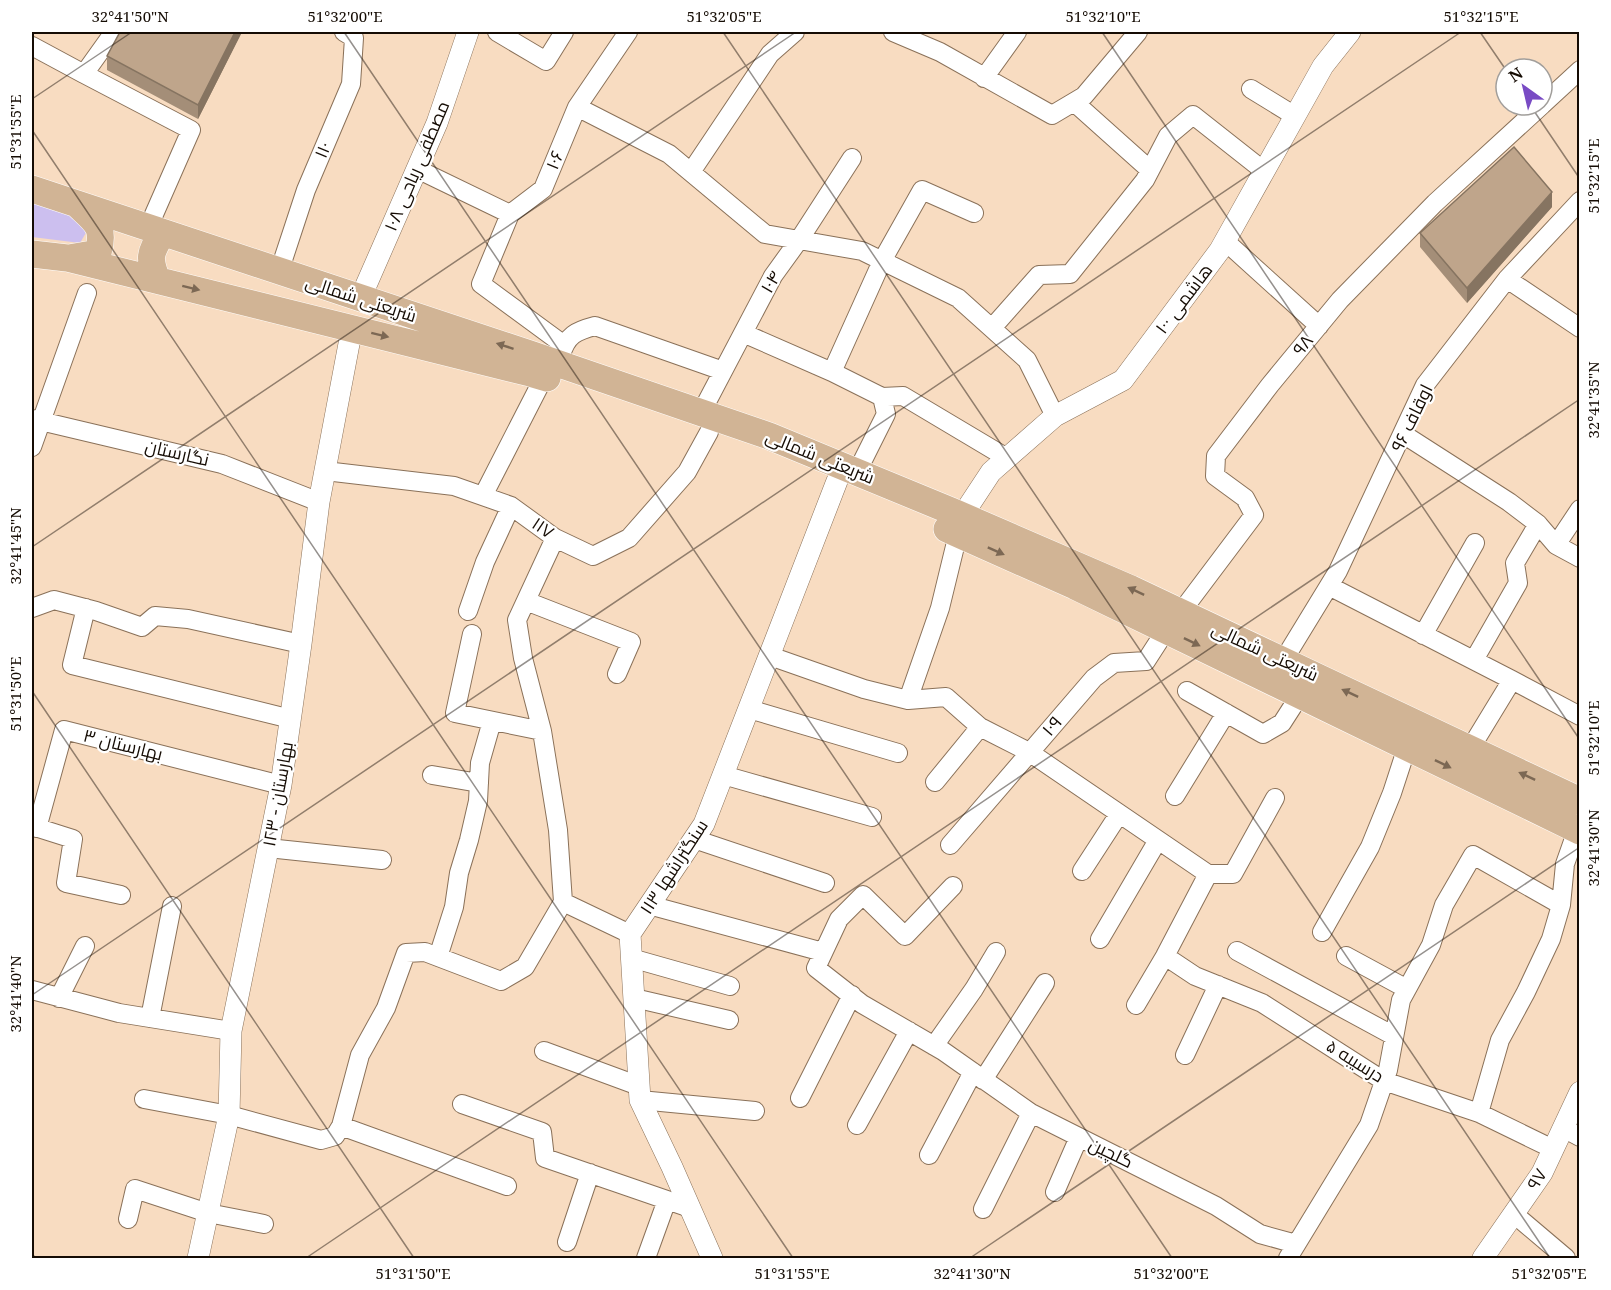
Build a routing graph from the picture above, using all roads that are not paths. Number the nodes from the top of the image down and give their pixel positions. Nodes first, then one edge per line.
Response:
1 (114, 32) edge
2 (344, 32) edge
3 (468, 32) edge
4 (498, 32) edge
5 (564, 32) edge
6 (628, 32) edge
7 (795, 32) edge
8 (893, 32) edge
9 (1017, 32) edge
10 (1138, 32) edge
11 (1350, 32) edge
12 (32, 46) edge
13 (1580, 70) edge
14 (84, 74) junction
15 (984, 78) junction
16 (1251, 89) dead end
17 (1554, 94) edge
18 (1074, 102) junction
19 (578, 107) junction
20 (1295, 116) junction
21 (1529, 117) edge
22 (852, 158) dead end
23 (417, 169) junction
24 (1150, 170) junction
25 (1264, 171) junction
26 (691, 172) junction
27 (32, 189) edge
28 (1580, 201) edge
29 (79, 206) junction
30 (975, 213) dead end
31 (510, 214) junction
32 (155, 231) junction
33 (799, 240) junction
34 (1225, 241) junction
35 (32, 254) edge
36 (68, 258) junction
37 (882, 261) junction
38 (279, 272) junction
39 (1507, 279) junction
40 (157, 280) junction
41 (87, 293) dead end
42 (360, 299) junction
43 (1319, 326) junction
44 (352, 328) junction
45 (992, 328) junction
46 (1580, 328) edge
47 (743, 333) junction
48 (555, 362) junction
49 (723, 371) junction
50 (832, 372) junction
51 (882, 397) junction
52 (1055, 416) junction
53 (37, 420) edge
54 (705, 422) junction
55 (1403, 434) junction
56 (32, 447) edge
57 (1007, 458) junction
58 (325, 471) junction
59 (847, 477) junction
60 (483, 496) junction
61 (319, 502) junction
62 (512, 506) junction
63 (1580, 509) edge
64 (960, 525) junction
65 (1539, 525) junction
66 (555, 538) junction
67 (1475, 543) dead end
68 (1556, 545) junction
69 (1580, 558) edge
70 (1329, 586) junction
71 (526, 601) junction
72 (32, 608) edge
73 (87, 608) junction
74 (468, 611) dead end
75 (1173, 621) junction
76 (472, 634) dead end
77 (1423, 634) junction
78 (301, 644) junction
79 (770, 656) junction
80 (1474, 660) junction
81 (1283, 661) junction
82 (617, 674) dead end
83 (1512, 680) junction
84 (1187, 691) dead end
85 (1300, 695) junction
86 (908, 700) junction
87 (749, 709) junction
88 (1226, 713) junction
89 (1580, 717) edge
90 (291, 719) junction
91 (492, 721) junction
92 (980, 727) junction
93 (542, 731) junction
94 (1407, 747) junction
95 (1470, 749) junction
96 (898, 753) dead end
97 (1029, 753) junction
98 (432, 774) dead end
99 (723, 775) junction
100 (934, 782) dead end
101 (479, 783) junction
102 (281, 785) junction
103 (1175, 796) dead end
104 (1275, 798) dead end
105 (1580, 801) edge
106 (1119, 814) junction
107 (872, 817) dead end
108 (34, 827) edge
109 (1579, 830) edge
110 (694, 839) junction
111 (1158, 840) junction
112 (950, 845) dead end
113 (268, 848) junction
114 (382, 860) dead end
115 (1082, 871) dead end
116 (1208, 874) junction
117 (825, 884) dead end
118 (953, 886) dead end
119 (121, 895) dead end
120 (563, 902) junction
121 (649, 905) junction
122 (1561, 905) junction
123 (172, 906) dead end
124 (1322, 932) dead end
125 (630, 934) junction
126 (1100, 939) dead end
127 (85, 946) dead end
128 (996, 951) dead end
129 (1237, 951) dead end
130 (823, 952) junction
131 (1165, 956) junction
132 (1346, 956) dead end
133 (438, 957) junction
134 (631, 958) junction
135 (1045, 983) dead end
136 (730, 986) dead end
137 (1218, 986) junction
138 (1407, 989) junction
139 (32, 990) edge
140 (852, 995) junction
141 (59, 998) junction
142 (634, 998) junction
143 (1136, 1005) dead end
144 (150, 1018) junction
145 (729, 1020) dead end
146 (231, 1031) junction
147 (909, 1031) junction
148 (1394, 1036) junction
149 (934, 1046) junction
150 (544, 1051) dead end
151 (1185, 1055) dead end
152 (978, 1076) junction
153 (1386, 1076) junction
154 (1580, 1092) edge
155 (639, 1093) junction
156 (800, 1098) dead end
157 (144, 1099) dead end
158 (462, 1104) dead end
159 (755, 1111) dead end
160 (1031, 1113) junction
161 (1479, 1113) junction
162 (229, 1115) junction
163 (857, 1125) dead end
164 (341, 1126) junction
165 (1571, 1132) edge
166 (1079, 1137) junction
167 (1553, 1149) junction
168 (929, 1155) dead end
169 (590, 1173) junction
170 (507, 1186) dead end
171 (1055, 1192) dead end
172 (667, 1200) junction
173 (690, 1208) junction
174 (983, 1209) dead end
175 (208, 1213) junction
176 (1514, 1214) junction
177 (128, 1219) dead end
178 (264, 1224) dead end
179 (567, 1242) dead end
180 (1292, 1251) edge
181 (198, 1258) edge
182 (646, 1258) edge
183 (712, 1258) edge
184 (1483, 1258) edge
185 (1566, 1258) edge

1 - 14 street
2 - 38 street, ۱۱۰
3 - 23 street, مصطفی ریاحی ۱۰۸
4 - 5 street
6 - 19 street, ۱۰۶
7 - 26 street
8 - 15 street
9 - 15 street
10 - 18 street
11 - 20 street, هاشمی ۱۰۰
12 - 14 street
13 - 17 street, ۹۸
14 - 32 street
15 - 18 street
16 - 20 street
18 - 24 street
19 - 26 street
19 - 31 street, ۱۰۶
20 - 25 street, هاشمی ۱۰۰
21 - 43 street, ۹۸
22 - 33 street, ۱۰۴
23 - 31 street
23 - 42 street, مصطفی ریاحی ۱۰۸
24 - 25 street
24 - 45 street
25 - 34 street, هاشمی ۱۰۰
26 - 33 street
27 - 29 main road, شریعتی شمالی
28 - 39 street, اوقاف ۹۶
29 - 32 main road, شریعتی شمالی
29 - 36 main road
30 - 37 street
31 - 48 street
32 - 38 main road, شریعتی شمالی
32 - 40 main road
33 - 37 street
33 - 47 street, ۱۰۴
34 - 43 street
34 - 52 street, هاشمی ۱۰۰
35 - 36 main road, شریعتی شمالی
36 - 40 main road, شریعتی شمالی
37 - 45 street
37 - 50 street
38 - 42 main road, شریعتی شمالی
39 - 46 street
39 - 55 street, اوقاف ۹۶
40 -> 44 main road, شریعتی شمالی
41 - 53 street
48 -> 42 main road, شریعتی شمالی
43 - 75 street, ۹۸
44 -> 48 main road, شریعتی شمالی
44 - 58 street, بهارستان - ۱۲۳
45 - 52 street
47 - 49 street, ۱۰۴
47 - 50 street
48 - 49 street
48 - 54 main road, شریعتی شمالی
48 - 60 street
49 - 54 street, ۱۰۴
50 - 51 street
51 - 57 street
51 - 59 street
52 - 57 street, هاشمی ۱۰۰
53 - 56 street
53 - 61 street, نگارستان
54 - 59 main road, شریعتی شمالی
54 - 66 street, ۱۱۷
55 - 65 street
55 - 70 street, اوقاف ۹۶
57 - 64 street, هاشمی ۱۰۰
58 - 60 street, ۱۱۷
58 - 61 street, بهارستان - ۱۲۳
59 - 64 main road, شریعتی شمالی
59 - 79 street, سنگتراشها ۱۱۳
60 - 62 street, ۱۱۷
61 - 78 street, بهارستان - ۱۲۳
62 - 66 street, ۱۱۷
62 - 74 street
63 - 68 street
64 - 75 main road, شریعتی شمالی
64 - 86 street
65 - 68 street
65 - 80 street
66 - 71 street
67 - 77 street
68 - 69 street
70 - 77 street
70 - 81 street, اوقاف ۹۶
71 - 82 street
71 - 93 street
72 - 73 street
73 - 78 street
73 - 90 street
75 - 81 main road, شریعتی شمالی
75 -> 85 main road, شریعتی شمالی
75 - 97 street, ۱۰۹
76 - 91 street
77 - 80 street
78 - 90 street, بهارستان - ۱۲۳
79 - 86 street
79 - 87 street, سنگتراشها ۱۱۳
80 - 83 street
95 -> 81 main road, شریعتی شمالی
83 - 89 street
83 - 95 street
84 - 88 street
85 - 88 street
85 - 94 main road, شریعتی شمالی
86 - 92 street
87 - 96 street
87 - 99 street, سنگتراشها ۱۱۳
88 - 103 street
90 - 102 street, بهارستان - ۱۲۳
91 - 93 street
91 - 101 street
92 - 97 street
92 - 100 street
93 - 120 street
94 -> 109 main road, شریعتی شمالی
94 - 124 street
105 -> 95 main road, شریعتی شمالی
97 - 106 street
97 - 112 street, ۱۰۹
98 - 101 street
99 - 107 street
99 - 110 street, سنگتراشها ۱۱۳
101 - 133 street
102 - 108 street, بهارستان ۳
102 - 113 street, بهارستان - ۱۲۳
104 - 116 street
106 - 111 street
106 - 115 street
108 - 119 street
109 - 122 street
110 - 117 street
110 - 121 street, سنگتراشها ۱۱۳
111 - 116 street
111 - 126 street
113 - 114 street
113 - 146 street, بهارستان - ۱۲۳
116 - 131 street
118 - 130 street
120 - 125 street
120 - 133 street
121 - 125 street, سنگتراشها ۱۱۳
121 - 130 street
122 - 138 street
122 - 161 street
123 - 144 street
125 - 134 street, سنگتراشها ۱۱۳
127 - 141 street
128 - 149 street
129 - 148 street
130 - 140 street, گلچین
131 - 137 street, درسیبه ۵
131 - 143 street
132 - 138 street
133 - 164 street
134 - 136 street
134 - 142 street, سنگتراشها ۱۱۳
135 - 152 street
137 - 151 street
137 - 153 street, درسیبه ۵
138 - 148 street
139 - 141 street
140 - 147 street, گلچین
140 - 156 street
141 - 144 street
142 - 145 street
142 - 155 street, سنگتراشها ۱۱۳
144 - 146 street
146 - 162 street, بهارستان - ۱۲۳
147 - 149 street, گلچین
147 - 163 street
148 - 153 street
149 - 152 street, گلچین
150 - 155 street
152 - 160 street, گلچین
152 - 168 street
153 - 161 street, درسیبه ۵
153 - 180 street
154 - 165 street, ۹۷
155 - 159 street
155 - 173 street, سنگتراشها ۱۱۳
157 - 162 street
158 - 169 street
160 - 166 street, گلچین
160 - 174 street
161 - 167 street, درسیبه ۵
162 - 164 street
162 - 175 street, بهارستان - ۱۲۳
164 - 170 street
165 - 167 street, ۹۷
166 - 171 street
166 - 180 street, گلچین
167 - 176 street, ۹۷
169 - 172 street
169 - 179 street
172 - 173 street
172 - 182 street
173 - 183 street, سنگتراشها ۱۱۳
175 - 177 street
175 - 178 street
175 - 181 street, بهارستان - ۱۲۳
176 - 184 street, ۹۷
176 - 185 street

